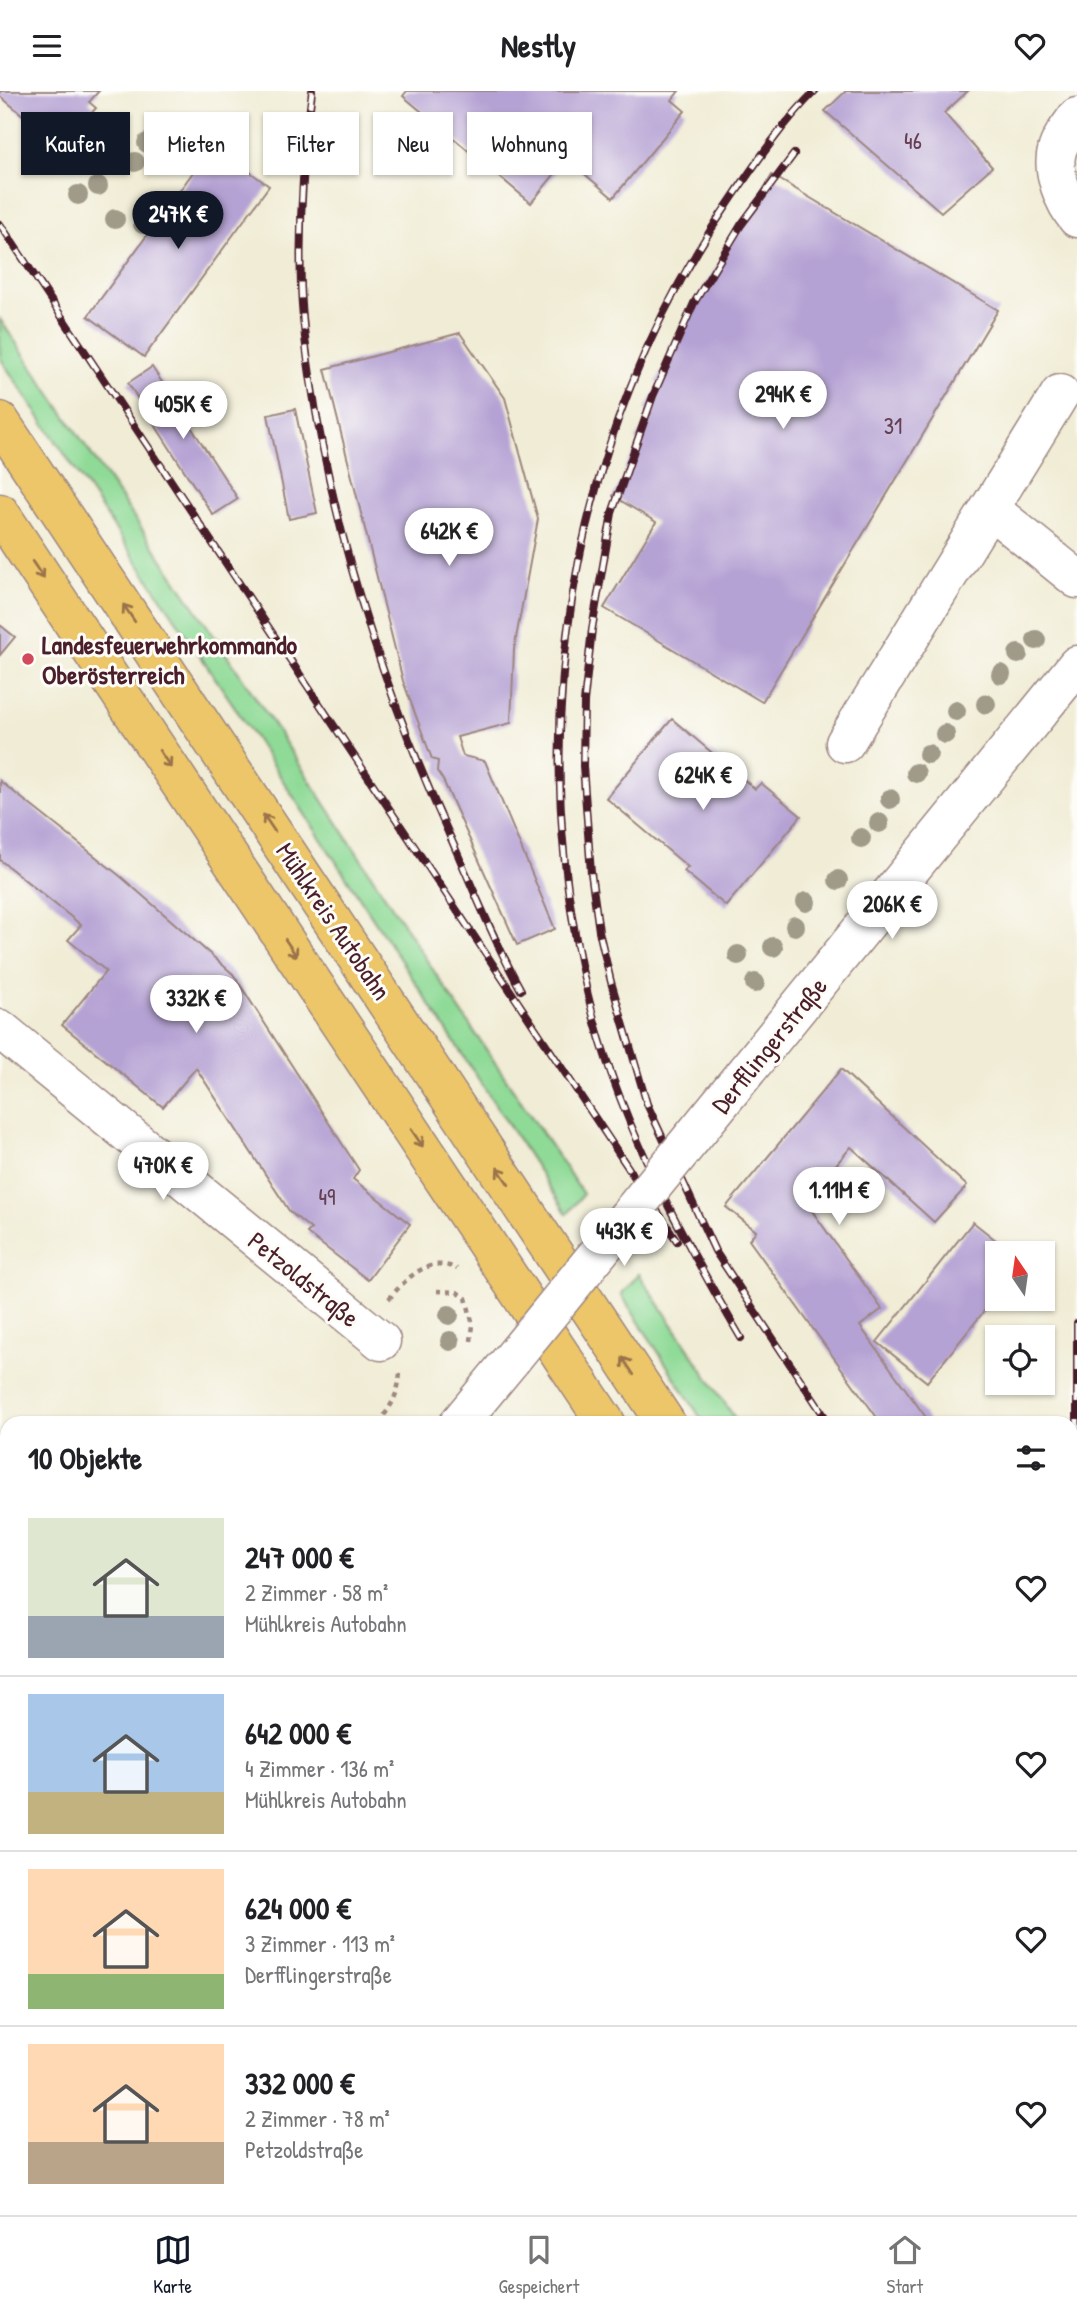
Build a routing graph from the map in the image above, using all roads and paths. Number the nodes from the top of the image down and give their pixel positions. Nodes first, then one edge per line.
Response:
1 (1077, 117) edge
2 (1077, 218) edge
3 (1060, 394) dead end
4 (0, 421) edge
5 (990, 509) junction
6 (0, 513) edge
7 (1077, 579) edge
8 (1077, 665) edge
9 (845, 743) dead end
10 (0, 1029) edge
11 (464, 1272) dead end
12 (437, 1291) dead end
13 (373, 1335) junction
14 (471, 1341) dead end
15 (383, 1416) edge
16 (465, 1416) edge
17 (601, 1416) edge
18 (661, 1416) edge

1 - 2 street
3 - 5 street
18 -> 4 highway, Mühlkreis Autobahn
5 - 7 street
5 - 9 street
6 -> 17 highway, Mühlkreis Autobahn
8 - 16 street, Derfflingerstraße, bridge
10 - 13 street, Petzoldstraße
11 - 13 path
12 - 14 path
13 - 15 path

